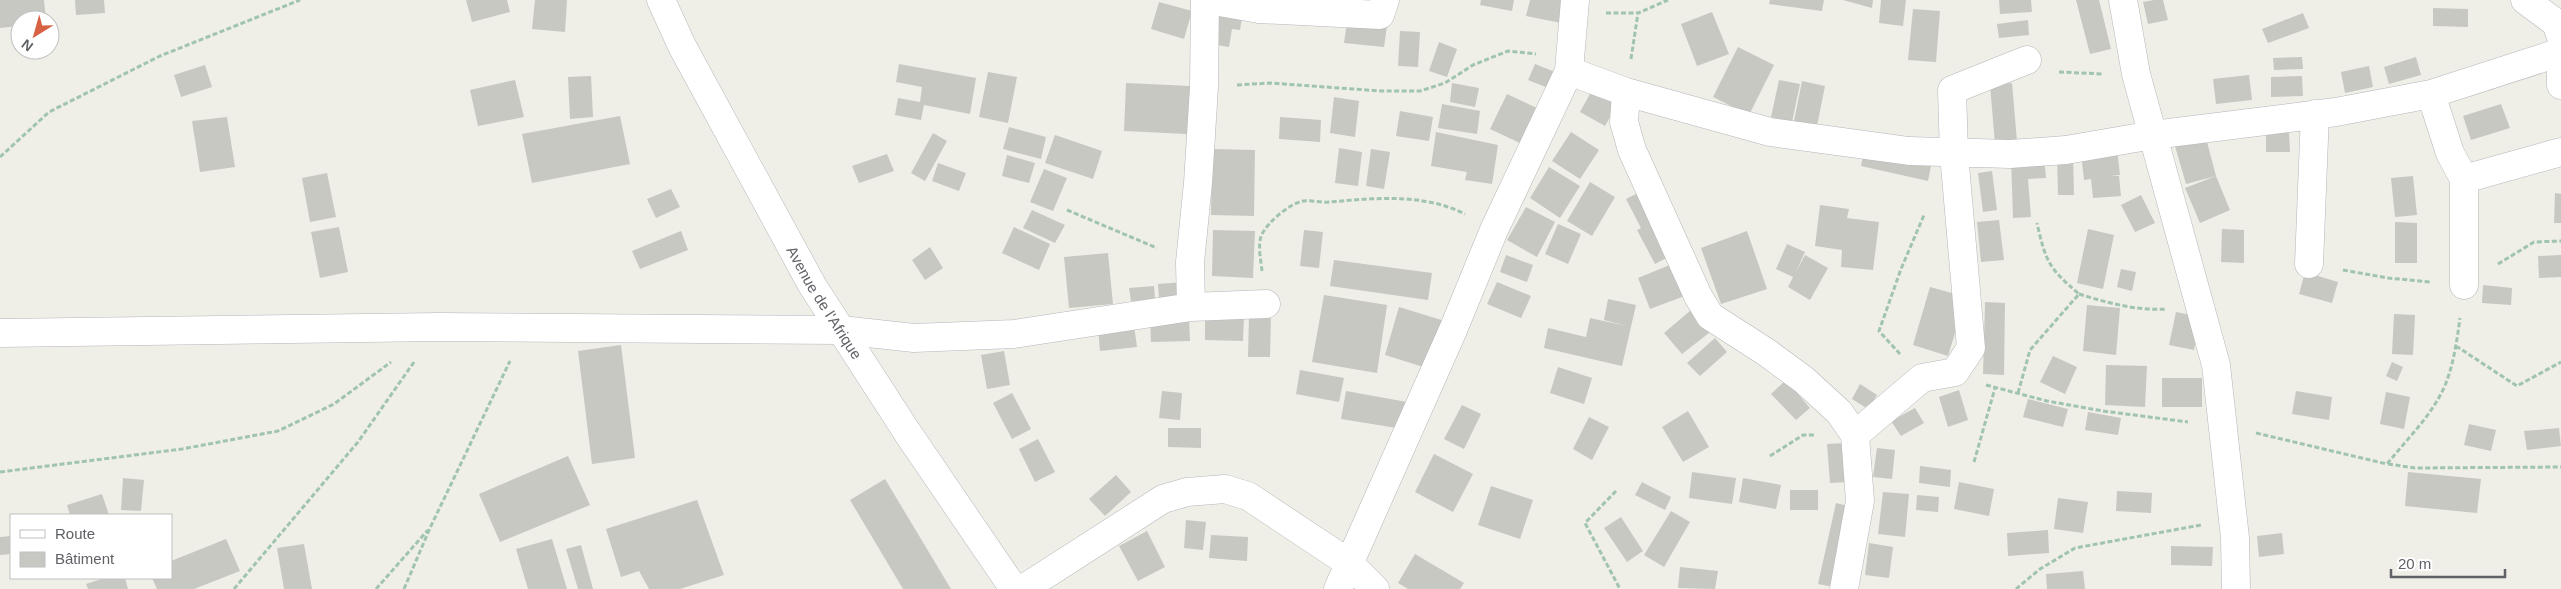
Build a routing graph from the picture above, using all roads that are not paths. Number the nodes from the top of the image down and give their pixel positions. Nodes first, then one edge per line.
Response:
1 (661, 0) edge
2 (1207, 0) edge
3 (1385, 0) edge
4 (2123, 0) edge
5 (2525, 0) edge
6 (1239, 3) edge
7 (1574, 6) edge
8 (2561, 37) edge
9 (2561, 52) edge
10 (2027, 60) road end
11 (1569, 64) junction
12 (2561, 73) edge
13 (2561, 85) edge
14 (1626, 92) junction
15 (2431, 94) junction
16 (2315, 114) junction
17 (2153, 135) junction
18 (2561, 152) edge
19 (1954, 154) junction
20 (2464, 179) junction
21 (2309, 264) road end
22 (2464, 285) road end
23 (1266, 304) road end
24 (1191, 307) junction
25 (841, 330) junction
26 (0, 333) edge
27 (1855, 435) junction
28 (1349, 563) junction
29 (1014, 589) edge
30 (1023, 589) edge
31 (1338, 589) edge
32 (1374, 589) edge
33 (1844, 589) edge
34 (2236, 589) edge

1 - 25 street, Avenue de l'Afrique
2 - 6 street
2 - 24 street
3 - 6 street
4 - 17 street
5 - 8 street
7 - 11 street
9 - 15 street
10 - 19 street
11 - 14 street
11 - 28 street
12 - 13 street
14 - 19 street
14 - 27 street
15 - 16 street
15 - 20 street
16 - 17 street
16 - 21 street
17 - 19 street
17 - 34 street
18 - 20 street
19 - 27 street
20 - 22 street
23 - 24 street
24 - 25 street
25 - 26 street
25 - 29 street, Avenue de l'Afrique
27 - 33 street
28 - 30 street
28 - 31 street
28 - 32 street

